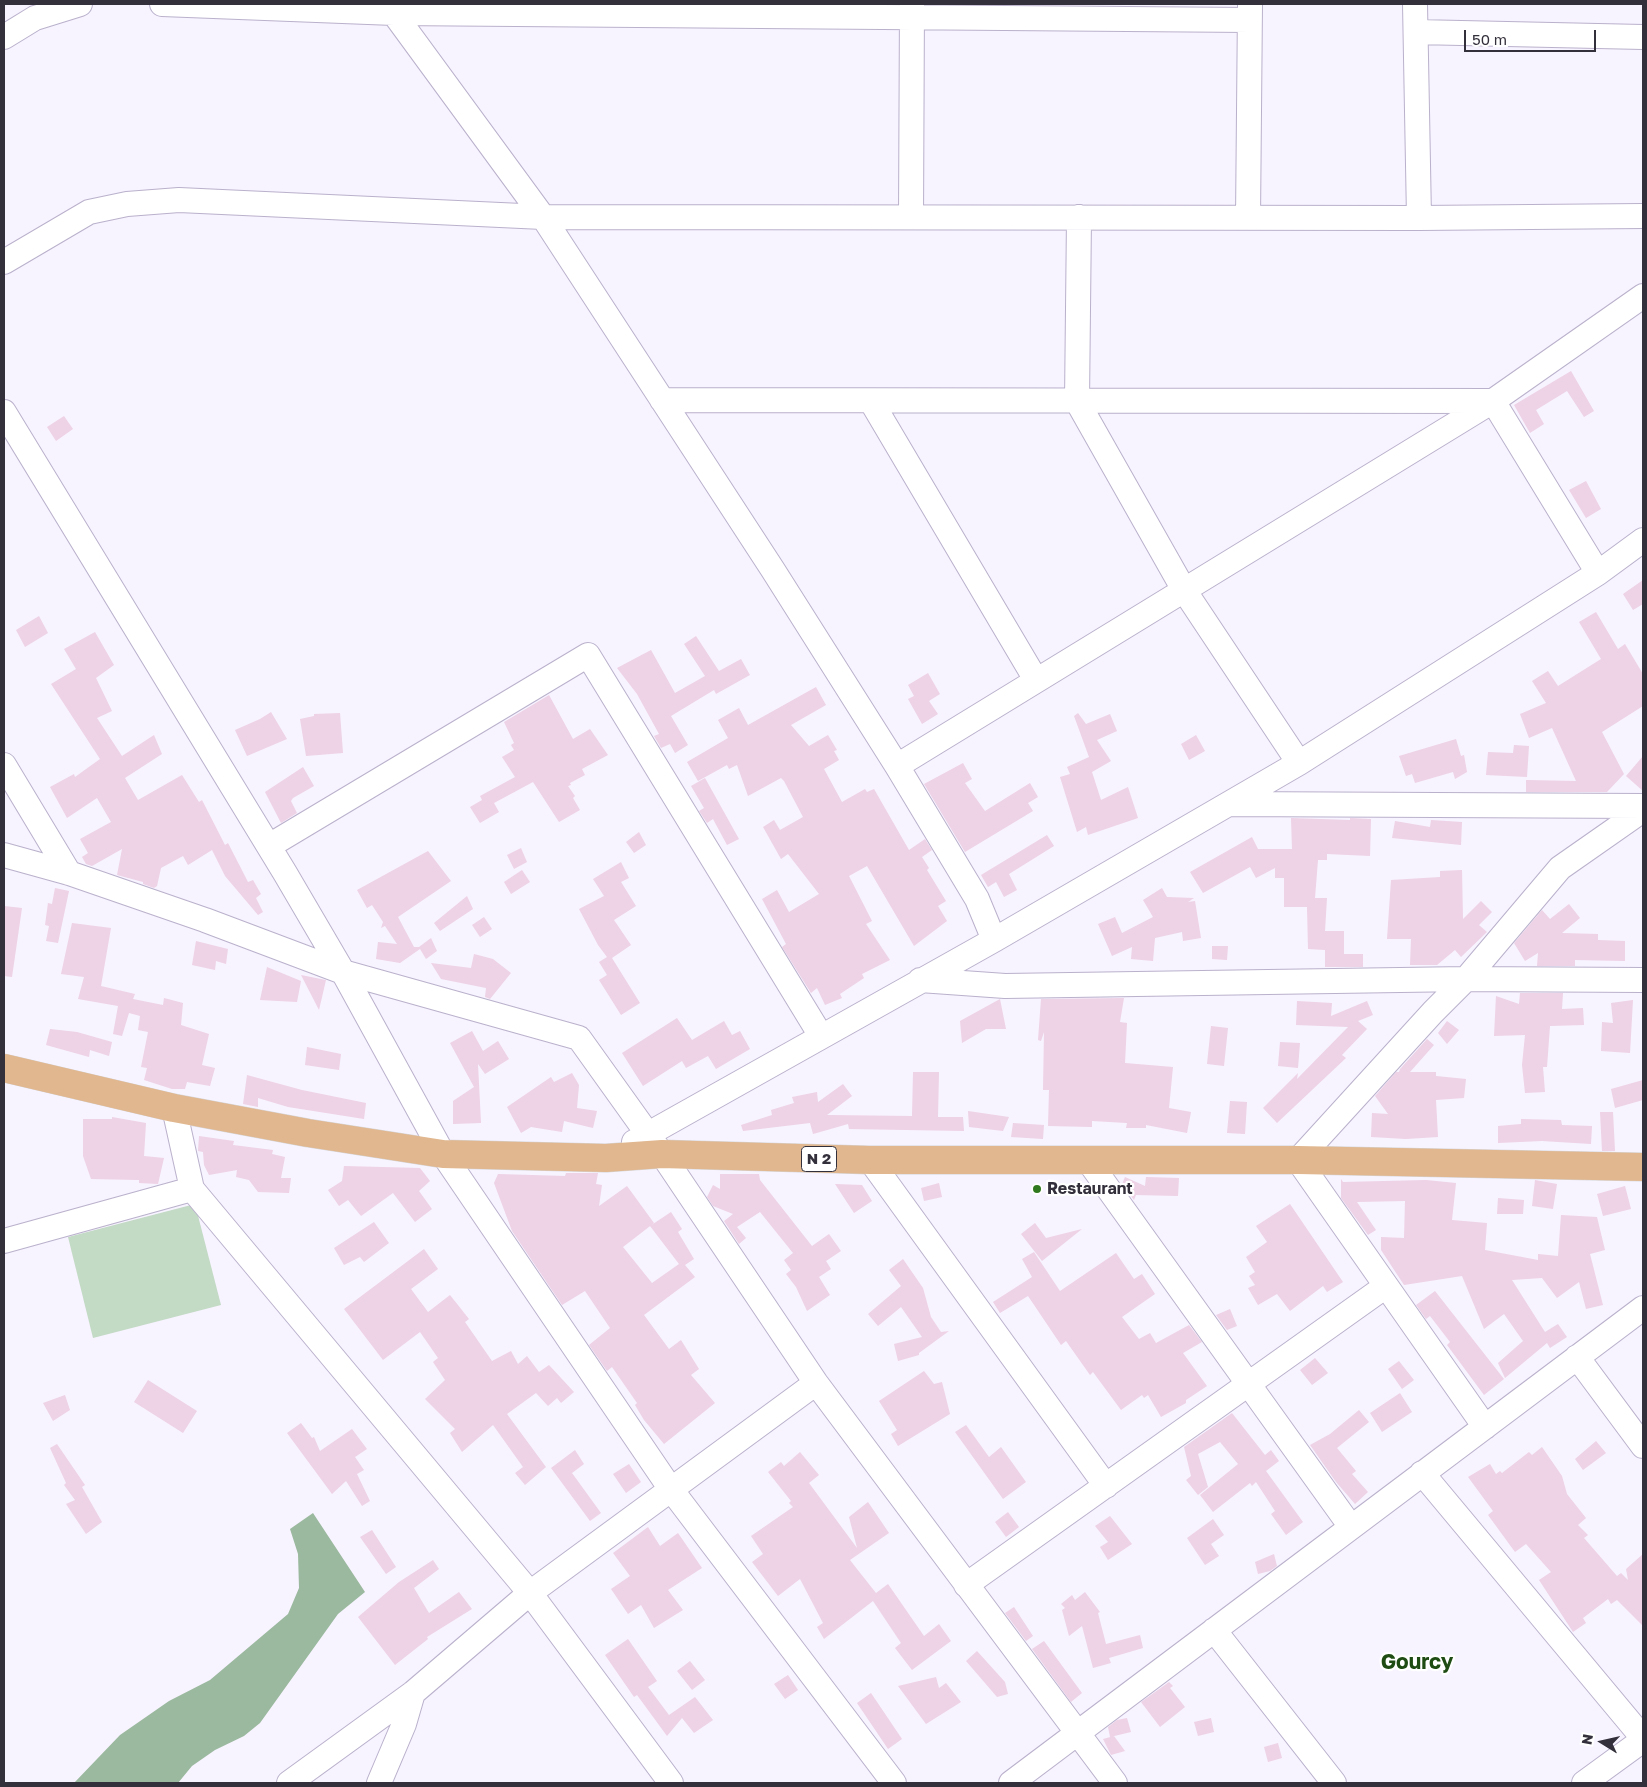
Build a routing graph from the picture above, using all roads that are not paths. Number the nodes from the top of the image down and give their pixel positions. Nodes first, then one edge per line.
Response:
1 (80, 4) edge
2 (162, 4) edge
3 (1416, 4) edge
4 (390, 8) edge
5 (912, 11) edge
6 (1048, 11) edge
7 (1250, 12) edge
8 (1416, 32) junction
9 (4, 37) edge
10 (1643, 37) edge
11 (1643, 216) edge
12 (911, 217) junction
13 (1079, 217) junction
14 (543, 218) junction
15 (1248, 218) junction
16 (1419, 218) junction
17 (4, 262) edge
18 (1643, 296) edge
19 (662, 400) junction
20 (871, 400) junction
21 (1077, 401) junction
22 (1493, 401) junction
23 (4, 412) edge
24 (1643, 540) edge
25 (1598, 573) junction
26 (1184, 590) junction
27 (1036, 680) junction
28 (1299, 762) junction
29 (4, 765) edge
30 (897, 766) junction
31 (1228, 804) junction
32 (1643, 806) edge
33 (1643, 810) edge
34 (269, 846) junction
35 (4, 855) edge
36 (69, 873) junction
37 (994, 940) junction
38 (343, 972) junction
39 (1466, 979) junction
40 (920, 980) junction
41 (1643, 980) edge
42 (822, 1036) junction
43 (4, 1068) edge
44 (174, 1108) junction
45 (654, 1145) junction
46 (443, 1154) junction
47 (1088, 1159) junction
48 (870, 1160) junction
49 (1298, 1160) junction
50 (1643, 1167) edge
51 (192, 1189) junction
52 (4, 1241) edge
53 (1386, 1286) junction
54 (1643, 1308) edge
55 (1577, 1358) junction
56 (816, 1383) junction
57 (1248, 1385) junction
58 (1485, 1426) junction
59 (1643, 1446) edge
60 (1422, 1473) junction
61 (1106, 1486) junction
62 (670, 1488) junction
63 (1351, 1527) junction
64 (966, 1585) junction
65 (530, 1593) junction
66 (1214, 1630) junction
67 (413, 1693) junction
68 (1077, 1733) junction
69 (1643, 1739) edge
70 (289, 1783) edge
71 (379, 1783) edge
72 (671, 1783) edge
73 (894, 1783) edge
74 (1012, 1783) edge
75 (1115, 1783) edge
76 (1334, 1783) edge
77 (1584, 1783) edge

1 - 9 street
2 - 4 street
3 - 8 street
4 - 5 street
4 - 14 street
5 - 6 street
5 - 12 street
6 - 7 street
7 - 15 street
8 - 10 street
8 - 16 street
11 - 16 street
12 - 13 street
12 - 14 street
13 - 15 street
13 - 21 street
14 - 17 street
14 - 19 street
15 - 16 street
18 - 22 street
19 - 20 street
19 - 30 street
20 - 21 street
20 - 27 street
21 - 22 street
21 - 26 street
22 - 25 street
22 - 26 street
23 - 34 street
24 - 25 street
25 - 28 street
26 - 27 street
26 - 28 street
27 - 30 street
28 - 31 street
29 - 36 street
30 - 37 street
31 - 32 street
31 - 37 street
33 - 39 street
34 - 38 street
34 - 42 street
35 - 36 street
36 - 38 street
37 - 40 street
38 - 45 street
38 - 46 street
39 - 40 street
39 - 41 street
39 - 49 street
40 - 42 street
42 - 45 street
43 - 44 main road, N 2
44 - 46 main road, N 2
44 - 51 street
45 - 46 main road, N 2
45 - 48 main road, N 2
45 - 56 street
46 - 62 street
47 - 48 main road, N 2
47 - 49 main road, N 2
47 - 57 street
48 - 61 street
49 - 50 main road, N 2
49 - 53 street
51 - 52 street
51 - 65 street
53 - 57 street
53 - 58 street
54 - 55 street
55 - 58 street
55 - 59 street
56 - 62 street
56 - 64 street
57 - 61 street
57 - 63 street
58 - 60 street
60 - 63 street
60 - 69 street
61 - 64 street
62 - 65 street
62 - 73 street
63 - 66 street
64 - 68 street
65 - 67 street
65 - 72 street
66 - 68 street
66 - 76 street
67 - 70 street
67 - 71 street
68 - 74 street
68 - 75 street
69 - 77 street

